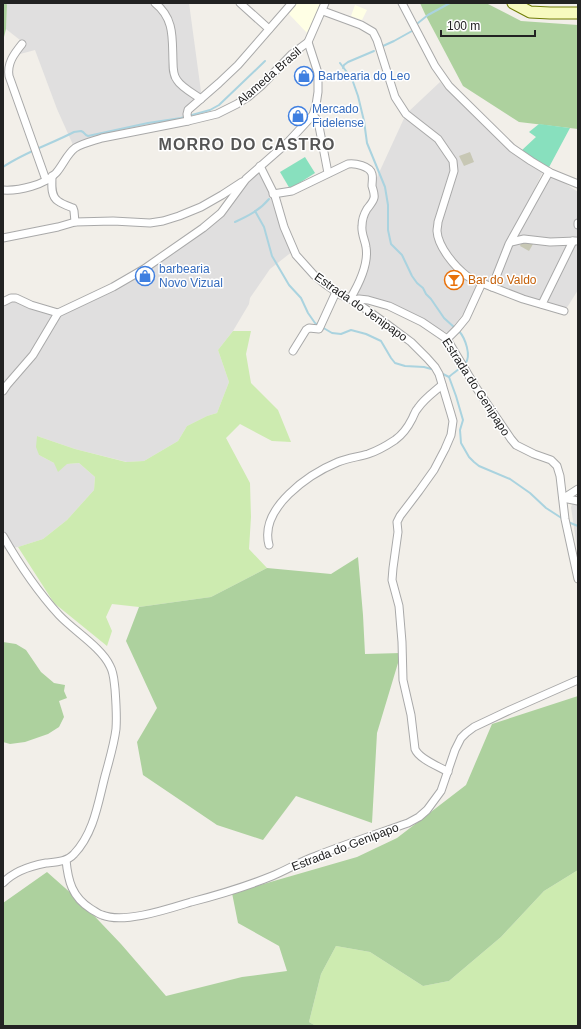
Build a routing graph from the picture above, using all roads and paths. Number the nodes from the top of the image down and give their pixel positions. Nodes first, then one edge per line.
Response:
1 (155, 3) edge
2 (240, 3) edge
3 (292, 3) edge
4 (325, 3) edge
5 (402, 3) edge
6 (513, 3) edge
7 (322, 11) junction
8 (578, 13) edge
9 (269, 29) junction
10 (308, 42) junction
11 (22, 44) dead end
12 (201, 99) junction
13 (313, 115) junction
14 (188, 121) junction
15 (260, 166) junction
16 (328, 172) junction
17 (549, 172) junction
18 (49, 178) junction
19 (246, 179) junction
20 (578, 184) edge
21 (3, 190) edge
22 (274, 194) junction
23 (76, 222) junction
24 (3, 238) edge
25 (511, 242) junction
26 (576, 242) edge
27 (482, 283) junction
28 (492, 287) junction
29 (336, 292) junction
30 (352, 300) junction
31 (3, 302) edge
32 (542, 304) junction
33 (564, 311) dead end
34 (58, 313) junction
35 (447, 339) junction
36 (292, 351) dead end
37 (442, 385) junction
38 (3, 391) edge
39 (578, 489) edge
40 (564, 498) junction
41 (578, 501) edge
42 (3, 536) edge
43 (269, 544) dead end
44 (578, 580) edge
45 (578, 680) edge
46 (448, 772) junction
47 (66, 860) junction
48 (3, 883) edge

1 - 12 street
2 - 9 street
3 - 9 street
4 - 7 street, Alameda Brasil
5 - 17 street
6 - 8 main road
7 - 10 street, Alameda Brasil
7 - 27 street
9 - 12 street
10 - 13 street
10 - 14 street, Alameda Brasil
11 - 18 street
12 - 14 street
13 - 15 street
13 - 16 street
14 - 18 street, Alameda Brasil
15 - 19 street
15 - 22 street, Estrada do Jenipapo
16 - 22 street
16 - 30 street
17 - 20 street
17 - 25 street
18 - 21 street
18 - 23 street
19 - 23 street
19 - 34 street
22 - 29 street, Estrada do Jenipapo
23 - 24 street
25 - 26 street
25 - 28 street
26 - 32 street
27 - 28 street
27 - 35 street
28 - 32 street
29 - 30 street, Estrada do Jenipapo
29 - 36 street
30 - 35 street, Estrada do Genipapo
30 - 37 street, Estrada do Jenipapo
31 - 34 street
32 - 33 street
34 - 38 street
35 - 40 street, Estrada do Genipapo
37 - 43 street
37 - 46 street, Estrada do Jenipapo
39 - 40 street
40 - 41 street
40 - 44 street, Estrada do Genipapo
42 - 47 street
45 - 46 street, Estrada do Genipapo
46 - 47 street, Estrada do Genipapo
47 - 48 street

